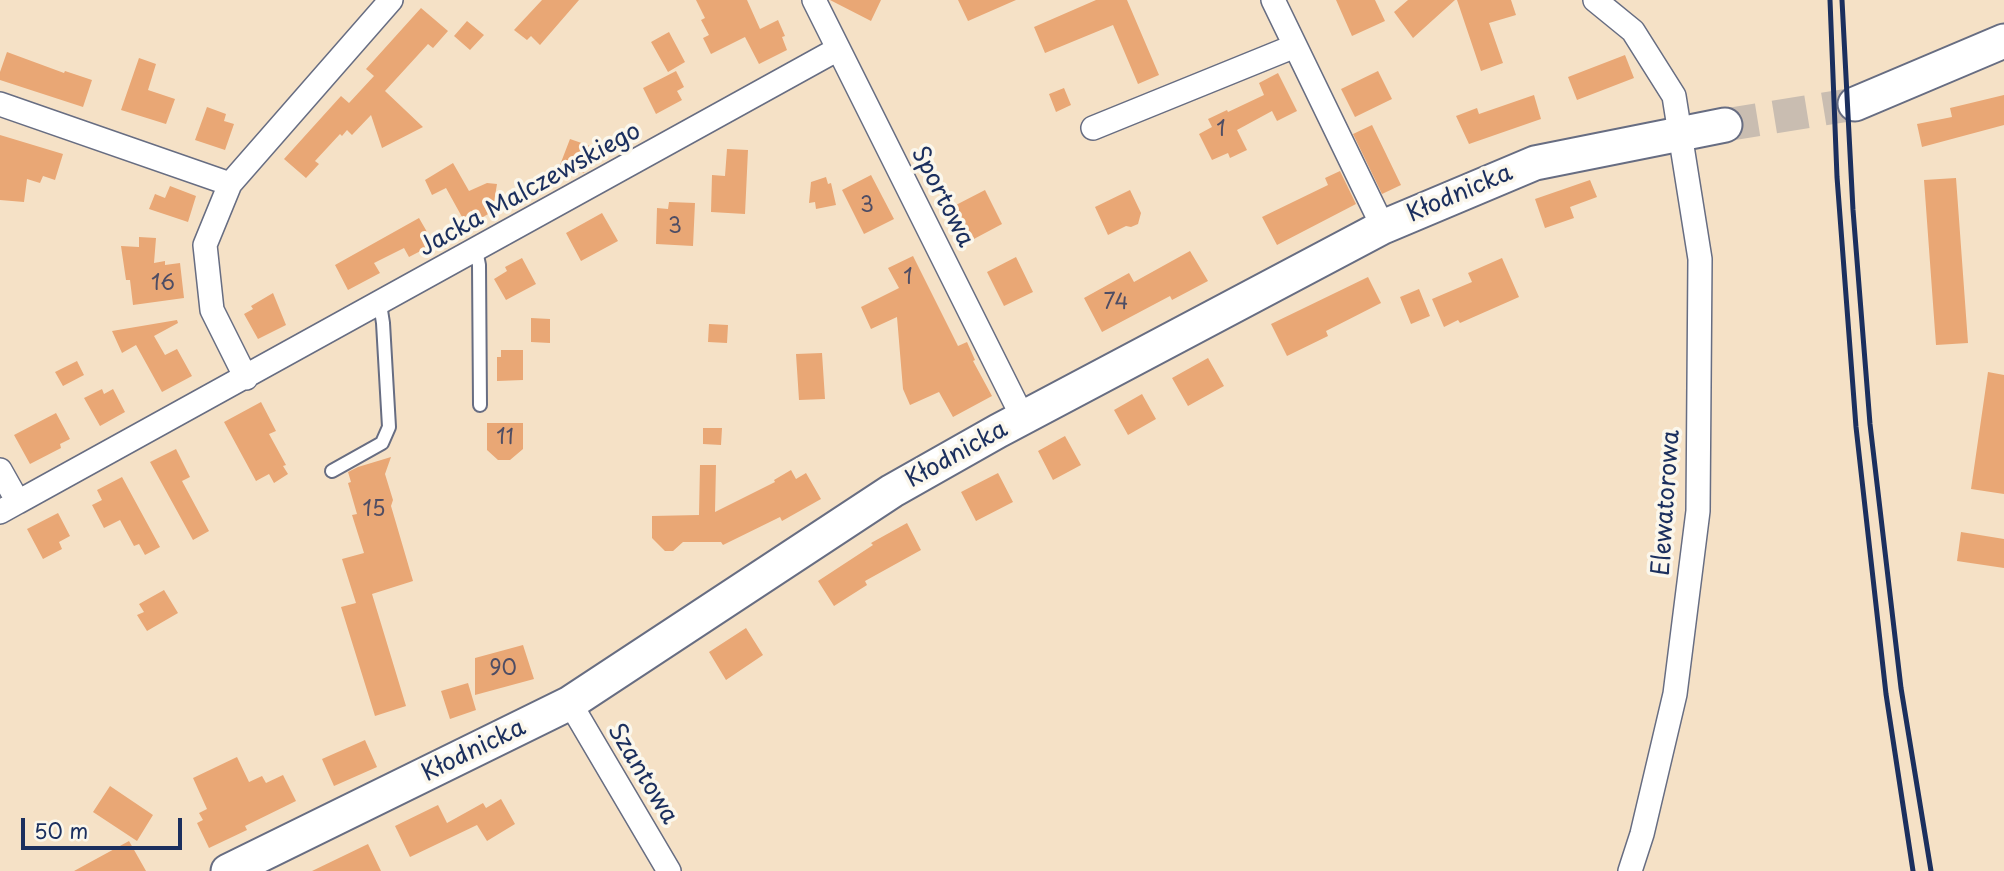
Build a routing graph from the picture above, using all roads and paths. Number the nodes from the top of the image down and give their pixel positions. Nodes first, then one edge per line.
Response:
1 (391, 0) edge
2 (814, 0) edge
3 (1273, 0) edge
4 (1595, 0) edge
5 (2004, 41) edge
6 (1295, 46) junction
7 (838, 49) junction
8 (0, 104) edge
9 (1855, 104) tunnel mouth
10 (1724, 125) tunnel mouth
11 (1093, 128) dead end
12 (1679, 134) junction
13 (230, 184) junction
14 (1383, 227) junction
15 (476, 250) junction
16 (380, 304) junction
17 (246, 378) junction
18 (480, 405) dead end
19 (1023, 418) junction
20 (0, 470) edge
21 (332, 471) dead end
22 (9, 507) edge
23 (570, 703) junction
24 (228, 871) edge
25 (669, 871) edge
26 (1630, 871) edge

1 - 13 street
2 - 7 street, Sportowa
3 - 6 street
4 - 12 street, Elewatorowa
5 - 9 main road
6 - 11 street
6 - 14 street
7 - 15 street, Jacka Malczewskiego
7 - 19 street, Sportowa
8 - 13 street
10 - 12 main road, Kłodnicka
12 - 14 main road, Kłodnicka
12 - 26 street, Elewatorowa
13 - 17 street
14 - 19 main road, Kłodnicka
15 - 16 street, Jacka Malczewskiego
15 - 18 lane
16 - 17 street, Jacka Malczewskiego
16 - 21 lane
17 - 22 street, Jacka Malczewskiego
19 - 23 main road, Kłodnicka
20 - 22 street, Jacka Malczewskiego
23 - 24 main road, Kłodnicka
23 - 25 street, Szantowa

